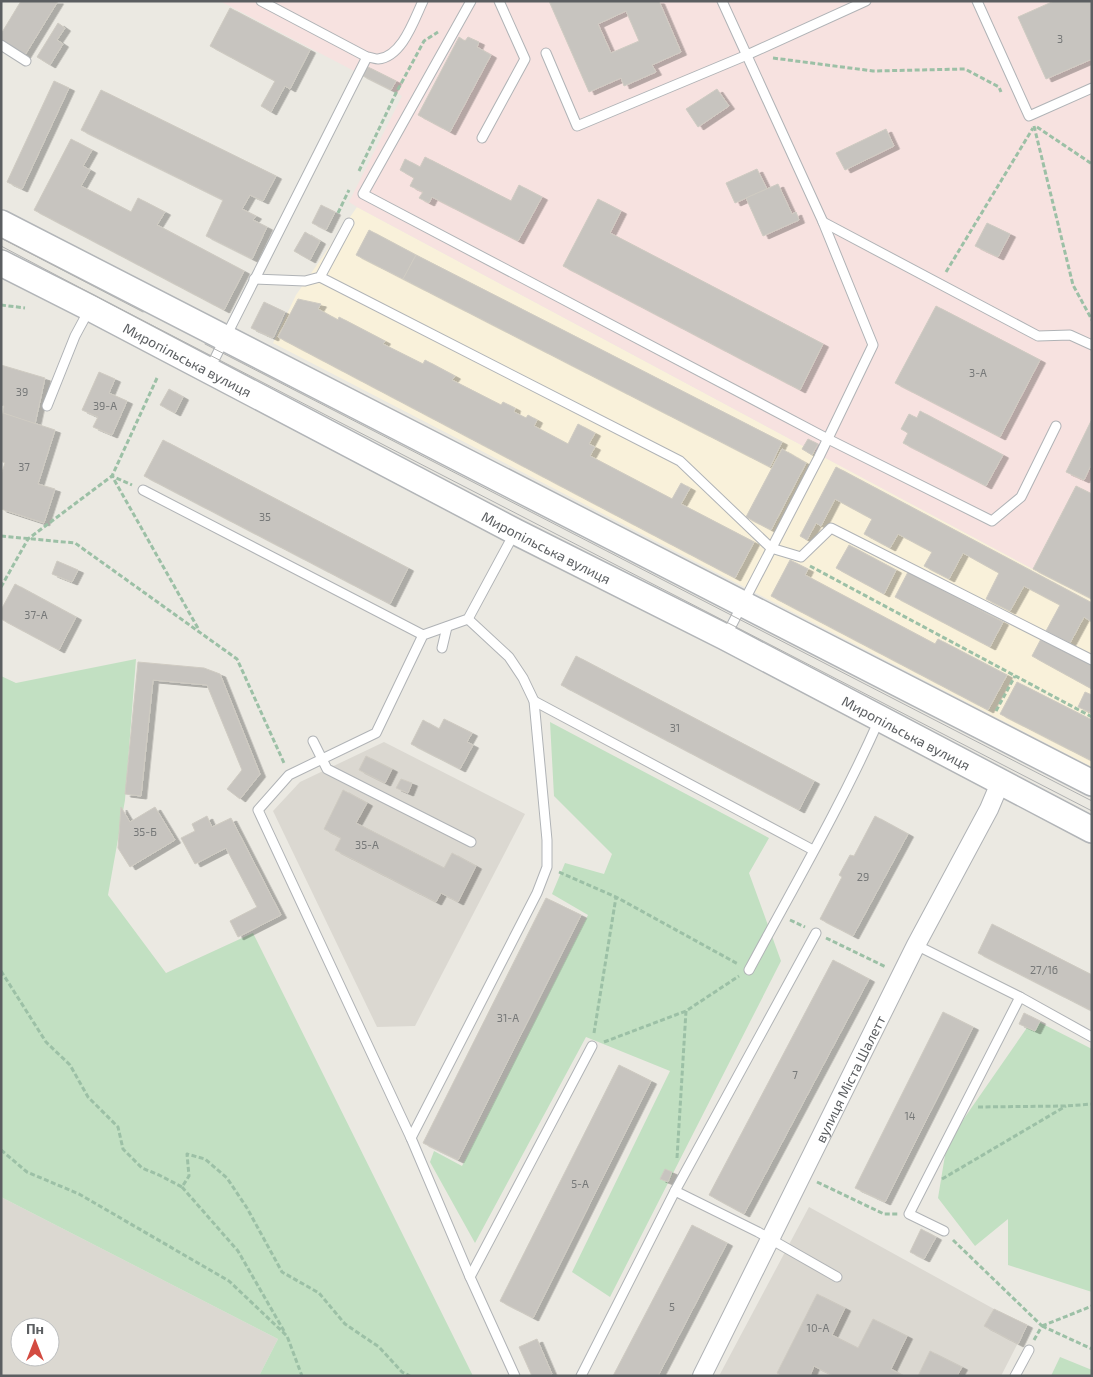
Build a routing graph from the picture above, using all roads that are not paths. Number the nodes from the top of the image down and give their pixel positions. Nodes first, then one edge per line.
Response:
1 (261, 1) edge
2 (423, 1) edge
3 (471, 1) edge
4 (499, 1) edge
5 (722, 1) edge
6 (977, 1) edge
7 (863, 2) edge
8 (1, 45) edge
9 (546, 53) dead end
10 (747, 55) junction
11 (367, 57) junction
12 (26, 61) dead end
13 (1092, 88) edge
14 (482, 138) dead end
15 (823, 222) junction
16 (1, 223) edge
17 (349, 223) dead end
18 (1, 263) edge
19 (320, 277) junction
20 (254, 279) junction
21 (90, 308) junction
22 (226, 337) junction
23 (1092, 345) edge
24 (209, 370) junction
25 (47, 406) dead end
26 (1056, 426) dead end
27 (828, 439) junction
28 (143, 490) road end
29 (516, 532) junction
30 (771, 548) junction
31 (741, 605) junction
32 (468, 620) junction
33 (447, 627) junction
34 (423, 636) junction
35 (725, 637) junction
36 (442, 648) dead end
37 (1092, 660) edge
38 (534, 701) junction
39 (880, 718) junction
40 (313, 741) dead end
41 (322, 759) junction
42 (1000, 782) junction
43 (1092, 783) edge
44 (1092, 830) edge
45 (471, 842) dead end
46 (813, 850) junction
47 (816, 933) road end
48 (916, 945) junction
49 (749, 970) road end
50 (1020, 997) junction
51 (1092, 1037) edge
52 (592, 1046) road end
53 (411, 1138) junction
54 (675, 1191) junction
55 (944, 1231) road end
56 (769, 1239) junction
57 (470, 1277) junction
58 (837, 1277) dead end
59 (1029, 1350) road end
60 (515, 1376) edge
61 (581, 1376) edge
62 (702, 1376) edge
63 (1015, 1376) edge

1 - 11 lane
2 - 11 lane
3 - 27 lane
4 - 14 lane
5 - 10 lane
6 - 13 lane
7 - 10 lane
8 - 12 lane
9 - 10 lane
10 - 15 lane
11 - 20 lane
15 - 23 lane
15 - 27 lane
16 - 22 street
17 - 19 lane
18 - 21 street, Миропільська вулиця
19 - 20 lane
19 - 30 lane
20 - 22 lane
21 - 24 street, Миропільська вулиця
21 - 25 lane
22 - 24 lane
22 - 31 street
24 - 29 street, Миропільська вулиця
26 - 27 lane
27 - 30 lane
28 - 34 lane
29 - 32 lane
29 - 35 street, Миропільська вулиця
30 - 31 lane
30 - 37 lane
31 - 35 lane
31 - 43 street
32 - 33 lane
32 - 38 lane
33 - 34 lane
33 - 36 lane
34 - 41 lane
35 - 39 street, Миропільська вулиця
38 - 46 lane
38 - 53 lane
39 - 42 street, Миропільська вулиця
39 - 46 lane
40 - 41 lane
41 - 45 lane
41 - 53 lane
42 - 44 street, Миропільська вулиця
42 - 48 street, вулиця Міста Шалетт
46 - 49 lane
47 - 54 lane
48 - 50 lane
48 - 56 street, вулиця Міста Шалетт
50 - 51 lane
50 - 55 lane
52 - 57 lane
53 - 57 lane
54 - 56 lane
54 - 61 lane
56 - 58 lane
56 - 62 street, вулиця Міста Шалетт
57 - 60 lane
59 - 63 lane

